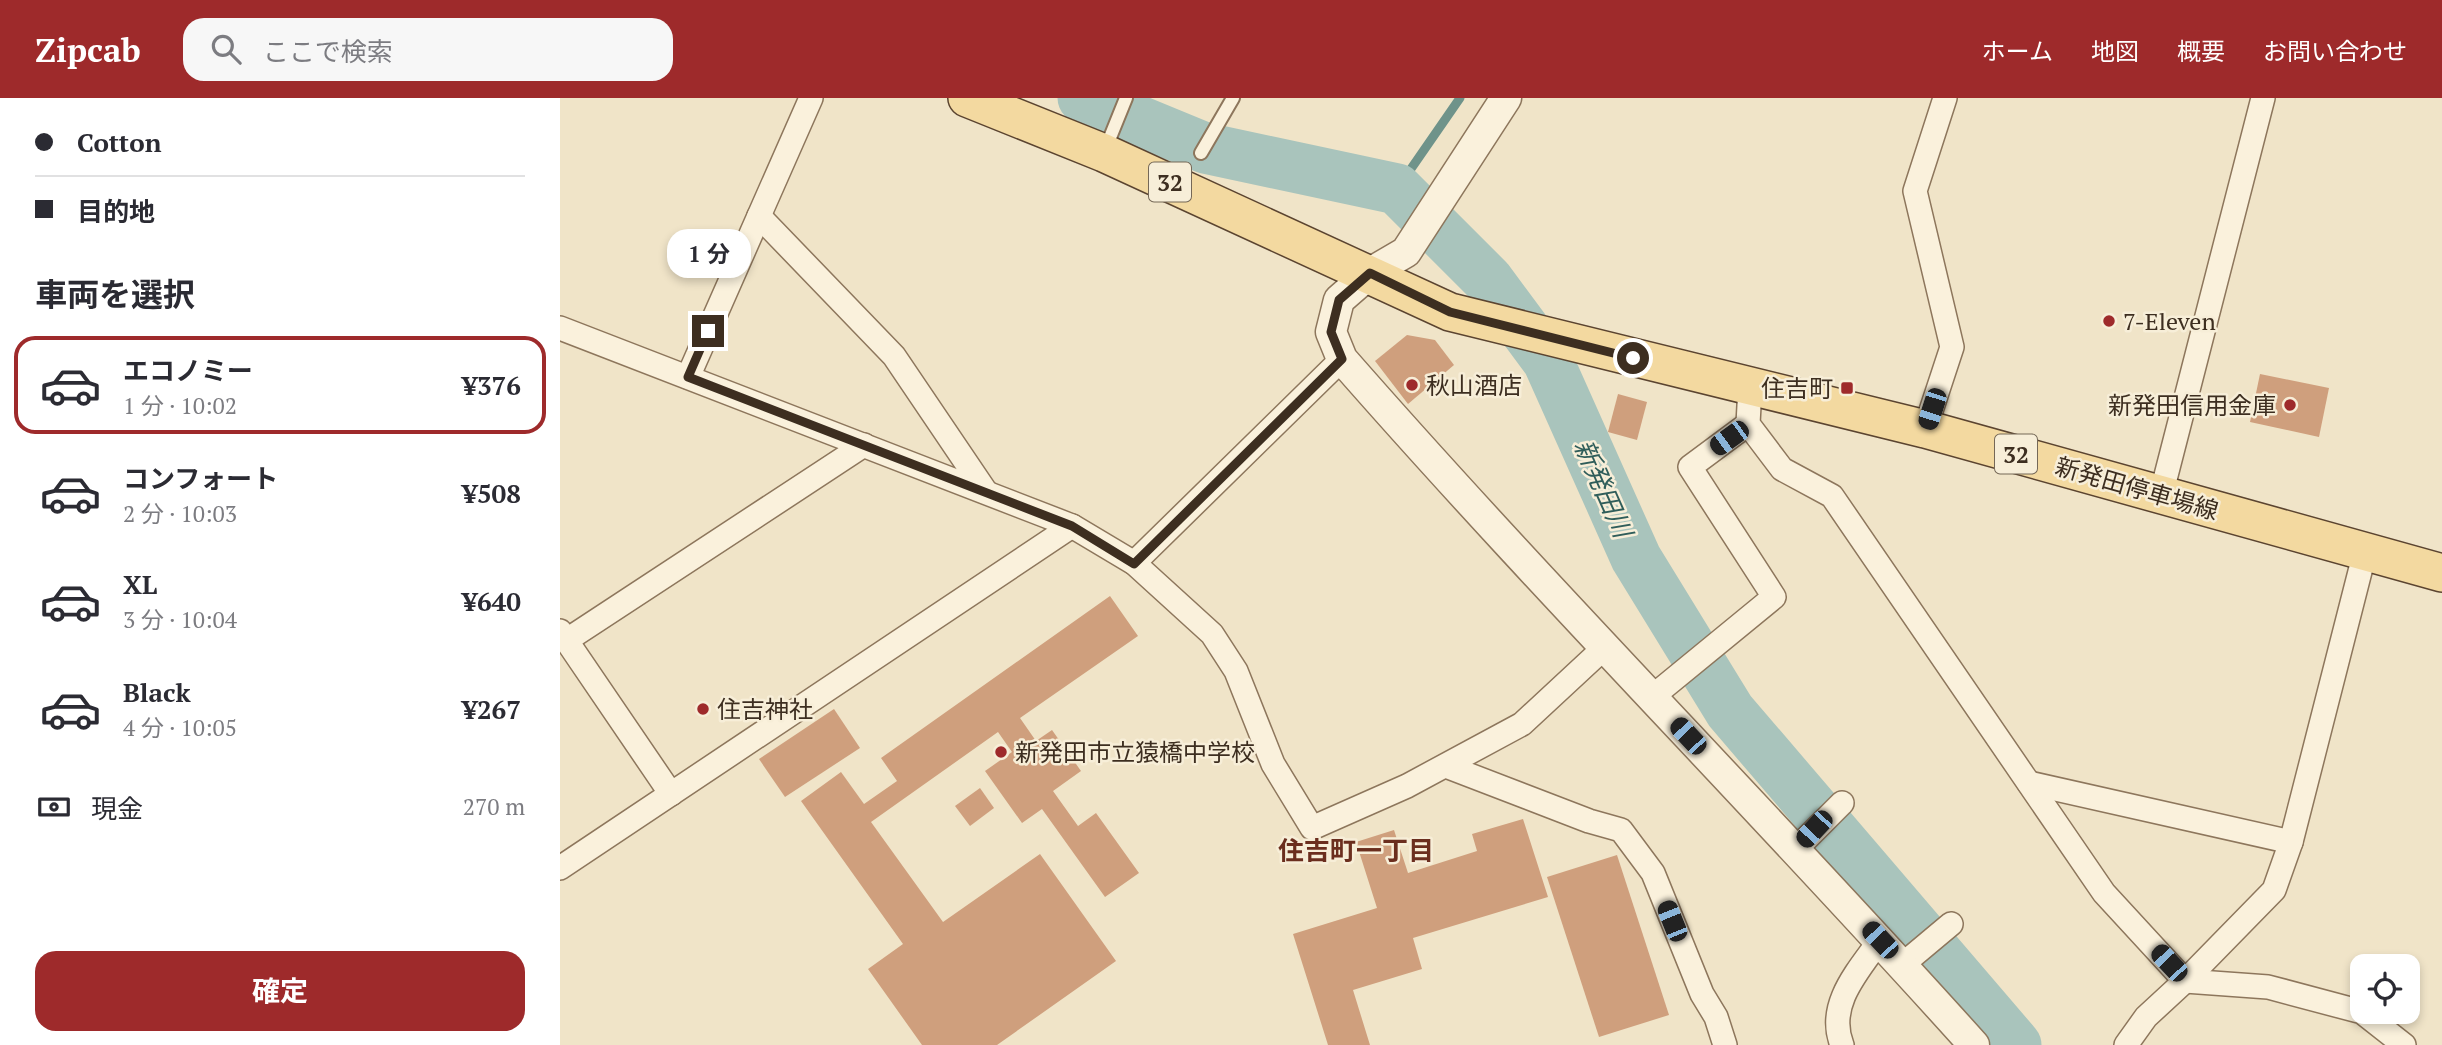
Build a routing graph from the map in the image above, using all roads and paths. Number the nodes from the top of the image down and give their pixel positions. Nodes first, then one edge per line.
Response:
1 (811, 98) edge
2 (1126, 98) edge
3 (1233, 98) edge
4 (1506, 98) edge
5 (1945, 98) edge
6 (2263, 98) edge
7 (972, 99) edge
8 (1104, 153) junction
9 (1201, 153) dead end
10 (759, 216) junction
11 (1370, 273) junction
12 (560, 328) edge
13 (1342, 359) junction
14 (688, 377) junction
15 (1750, 387) junction
16 (1748, 424) junction
17 (1925, 429) junction
18 (864, 445) junction
19 (986, 492) junction
20 (2161, 495) junction
21 (1072, 526) junction
22 (2365, 552) junction
23 (1134, 564) junction
24 (2442, 573) edge
25 (563, 635) edge
26 (1605, 647) junction
27 (1652, 697) junction
28 (1446, 766) junction
29 (2029, 783) junction
30 (671, 794) junction
31 (1842, 803) dead end
32 (1805, 840) junction
33 (2291, 842) junction
34 (560, 869) edge
35 (1951, 925) dead end
36 (1880, 940) junction
37 (1911, 957) junction
38 (2185, 981) junction
39 (1725, 1045) edge
40 (1842, 1045) edge
41 (1973, 1045) edge
42 (2126, 1045) edge
43 (2404, 1045) edge

1 - 10 street
2 - 8 lane
3 - 9 lane
4 - 11 street
5 - 17 street
6 - 20 street
7 - 8 main road, 32
8 - 11 main road, 32
10 - 14 street
10 - 19 street
11 - 13 street
11 - 15 main road, 新発田停車場線 / 32
12 - 14 street
13 - 23 street
13 - 26 street
14 - 18 street
15 - 16 street
15 - 17 main road, 新発田停車場線 / 32
16 - 27 street
16 - 29 street
17 - 20 main road, 新発田停車場線 / 32
18 - 19 street
18 - 25 street
19 - 21 street
20 - 22 main road, 新発田停車場線 / 32
21 - 23 street
21 - 30 street
22 - 24 main road, 新発田停車場線 / 32
22 - 33 street
23 - 28 street
25 - 30 street
26 - 27 street
26 - 28 street
27 - 32 street
28 - 39 street
29 - 33 street
29 - 38 street
30 - 34 street
31 - 32 street
32 - 36 street
33 - 38 street
35 - 37 street
36 - 37 street
36 - 40 street
37 - 41 street
38 - 42 street
38 - 43 street

